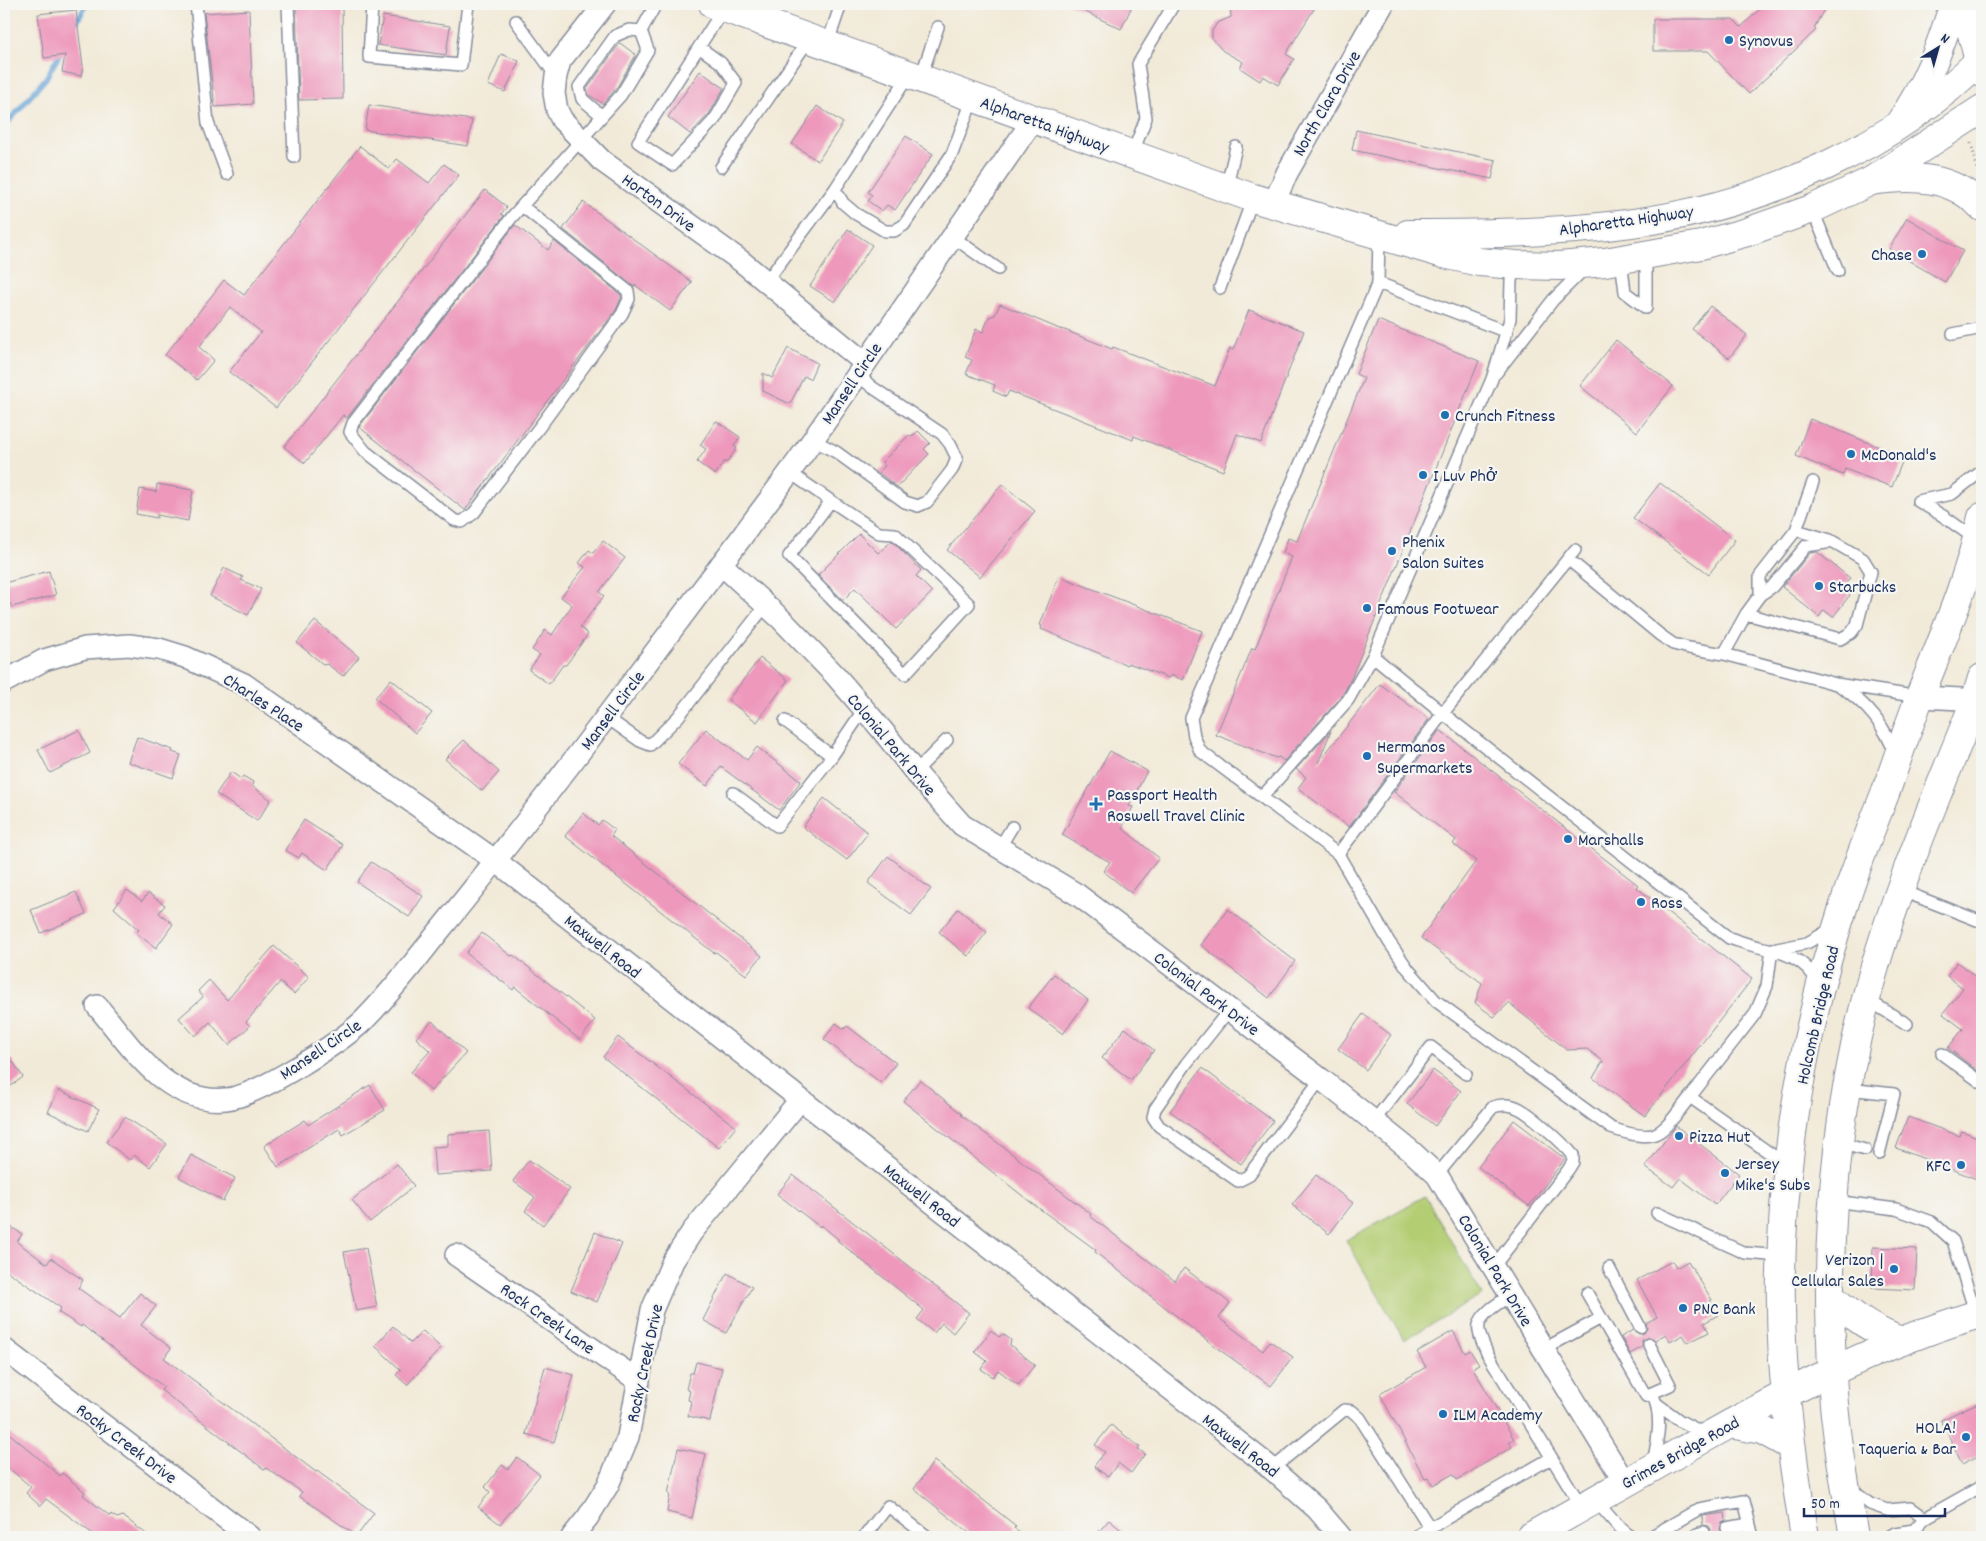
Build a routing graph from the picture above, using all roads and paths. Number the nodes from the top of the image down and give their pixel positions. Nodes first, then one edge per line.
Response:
1 (196, 4) edge
2 (288, 4) edge
3 (372, 4) edge
4 (468, 4) edge
5 (605, 4) edge
6 (656, 4) edge
7 (841, 4) edge
8 (1174, 4) edge
9 (1383, 4) edge
10 (1954, 4) edge
11 (1964, 4) edge
12 (735, 8) edge
13 (516, 21) dead end
14 (938, 26) dead end
15 (641, 31) junction
16 (819, 42) junction
17 (699, 47) junction
18 (1981, 64) edge
19 (556, 76) junction
20 (914, 77) junction
21 (973, 98) junction
22 (1982, 109) edge
23 (602, 116) junction
24 (1034, 120) junction
25 (1899, 124) junction
26 (581, 140) junction
27 (1970, 144) dead end
28 (1236, 147) dead end
29 (1132, 155) junction
30 (294, 157) dead end
31 (721, 167) dead end
32 (227, 174) dead end
33 (1980, 180) dead end
34 (1871, 181) junction
35 (836, 189) junction
36 (1226, 189) junction
37 (1263, 201) junction
38 (522, 206) junction
39 (1982, 207) edge
40 (1812, 209) junction
41 (1565, 229) junction
42 (1379, 234) junction
43 (953, 237) junction
44 (1591, 263) junction
45 (1516, 265) junction
46 (998, 269) dead end
47 (1838, 271) dead end
48 (766, 282) junction
49 (1378, 283) junction
50 (1220, 288) dead end
51 (1982, 328) edge
52 (1507, 332) junction
53 (1953, 334) dead end
54 (861, 368) junction
55 (1492, 379) junction
56 (813, 440) junction
57 (790, 472) junction
58 (1982, 472) edge
59 (1813, 482) dead end
60 (830, 501) junction
61 (1980, 528) edge
62 (1796, 530) junction
63 (1830, 540) junction
64 (721, 564) junction
65 (1760, 595) junction
66 (766, 605) junction
67 (1746, 614) junction
68 (1724, 654) junction
69 (1373, 656) junction
70 (4, 682) edge
71 (1836, 684) junction
72 (1980, 693) edge
73 (1920, 696) junction
74 (864, 709) junction
75 (1443, 713) junction
76 (606, 717) junction
77 (785, 721) dead end
78 (947, 740) dead end
79 (832, 756) junction
80 (1897, 760) junction
81 (915, 772) junction
82 (733, 793) dead end
83 (1262, 797) junction
84 (1012, 827) dead end
85 (1000, 847) junction
86 (1338, 854) junction
87 (496, 861) junction
88 (1900, 890) junction
89 (1839, 921) junction
90 (1982, 922) edge
91 (1772, 949) junction
92 (1820, 990) junction
93 (1866, 999) junction
94 (97, 1006) dead end
95 (1229, 1010) junction
96 (1907, 1024) dead end
97 (1942, 1054) dead end
98 (1466, 1074) dead end
99 (1320, 1079) junction
100 (1982, 1083) edge
101 (1848, 1089) junction
102 (1690, 1097) junction
103 (800, 1100) junction
104 (1374, 1121) junction
105 (1879, 1154) dead end
106 (1789, 1167) junction
107 (1437, 1175) junction
108 (1834, 1201) junction
109 (1657, 1213) dead end
110 (456, 1255) dead end
111 (1782, 1256) junction
112 (1494, 1266) junction
113 (1610, 1268) dead end
114 (1587, 1293) dead end
115 (1511, 1295) junction
116 (1830, 1296) junction
117 (1979, 1314) edge
118 (1601, 1318) junction
119 (1640, 1327) dead end
120 (1902, 1340) junction
121 (1649, 1344) dead end
122 (4, 1349) edge
123 (1544, 1349) junction
124 (1832, 1370) junction
125 (639, 1382) junction
126 (1652, 1393) junction
127 (1785, 1393) junction
128 (1657, 1404) junction
129 (1719, 1430) junction
130 (1791, 1446) junction
131 (1551, 1458) junction
132 (1652, 1468) junction
133 (1272, 1469) junction
134 (1844, 1477) junction
135 (1625, 1483) junction
136 (1982, 1486) edge
137 (1589, 1503) junction
138 (1925, 1518) junction
139 (1749, 1524) junction
140 (1430, 1528) junction
141 (1727, 1528) dead end
142 (1544, 1533) edge
143 (1802, 1536) edge
144 (250, 1537) edge
145 (572, 1537) edge
146 (864, 1537) edge
147 (928, 1537) edge
148 (1341, 1537) edge
149 (1414, 1537) edge
150 (1631, 1537) edge
151 (1650, 1537) edge
152 (1753, 1537) edge
153 (1854, 1537) edge
154 (1888, 1537) edge

1 - 32 lane
2 - 30 lane
3 - 4 lane
5 - 19 street, Horton Drive
6 - 15 lane
7 - 16 lane
8 - 29 lane
9 - 37 street, North Clara Drive
10 - 25 main road
11 - 18 main road
12 - 16 main road, Alpharetta Highway
12 - 17 lane
13 - 19 lane
14 - 20 lane
15 - 23 lane
15 - 23 lane
16 - 20 main road, Alpharetta Highway
16 - 31 lane
17 - 17 lane
18 - 25 main road, Alpharetta Highway
19 - 26 street, Horton Drive
20 - 21 main road, Alpharetta Highway
20 - 35 lane
21 - 24 main road, Alpharetta Highway
21 - 35 lane
22 - 34 main road, Alpharetta Highway
23 - 26 lane
24 - 29 main road, Alpharetta Highway
24 - 43 street, Mansell Circle
25 - 41 main road, Alpharetta Highway
26 - 38 lane
26 - 48 street, Horton Drive
27 - 33 path
28 - 36 lane
29 - 36 main road, Alpharetta Highway
34 - 39 main road
34 - 40 main road, Alpharetta Highway
35 - 48 lane
36 - 37 main road, Alpharetta Highway
37 - 42 main road, Alpharetta Highway
37 - 50 lane
38 - 38 lane
40 - 44 main road, Alpharetta Highway
40 - 47 lane
41 - 42 main road, Alpharetta Highway
41 - 45 main road
42 - 45 main road, Alpharetta Highway
42 - 49 lane
43 - 46 lane
43 - 54 street, Mansell Circle
44 - 45 main road, Alpharetta Highway
44 - 55 lane
45 - 52 lane
48 - 54 street, Horton Drive
49 - 52 lane
49 - 83 lane
51 - 53 lane
52 - 55 lane
54 - 56 street, Mansell Circle
54 - 56 lane
55 - 69 lane
56 - 57 street, Mansell Circle
57 - 60 lane
57 - 64 street, Mansell Circle
58 - 61 lane
59 - 62 lane
60 - 60 lane
61 - 73 main road, Holcomb Bridge Road
62 - 63 lane
62 - 65 lane
63 - 65 lane
63 - 67 lane
64 - 66 street, Colonial Park Drive
64 - 76 street, Mansell Circle
65 - 67 lane
66 - 74 street, Colonial Park Drive
66 - 76 lane
67 - 68 lane
68 - 71 lane
68 - 75 lane
69 - 75 lane
69 - 83 lane
70 - 87 street, Charles Place
71 - 73 lane
71 - 80 lane
72 - 73 street
72 - 88 main road
73 - 80 main road, Holcomb Bridge Road
74 - 79 lane
74 - 81 street, Colonial Park Drive
75 - 86 lane
75 - 91 lane
76 - 87 street, Mansell Circle
77 - 79 lane
78 - 81 lane
79 - 82 lane
80 - 89 main road, Holcomb Bridge Road
81 - 85 street, Colonial Park Drive
83 - 86 lane
84 - 85 lane
85 - 95 street, Colonial Park Drive
86 - 102 lane
87 - 94 street, Mansell Circle
87 - 103 street, Maxwell Road
88 - 90 lane
88 - 93 main road
89 - 91 lane
89 - 92 main road, Holcomb Bridge Road
91 - 92 lane
91 - 102 lane
92 - 106 main road, Holcomb Bridge Road
93 - 96 lane
93 - 101 main road
95 - 99 street, Colonial Park Drive
95 - 99 lane
97 - 100 lane
98 - 104 lane
99 - 104 street, Colonial Park Drive
101 - 105 lane
101 - 108 main road
102 - 106 lane
103 - 125 street, Rocky Creek Drive
103 - 133 street, Maxwell Road
104 - 107 street, Colonial Park Drive
106 - 111 main road, Holcomb Bridge Road
107 - 112 street, Colonial Park Drive
107 - 112 lane
108 - 116 main road
108 - 117 lane
109 - 111 lane
110 - 125 street, Rock Creek Lane
111 - 127 main road, Holcomb Bridge Road
112 - 115 street, Colonial Park Drive
113 - 119 lane
114 - 118 lane
115 - 123 street, Colonial Park Drive
115 - 131 lane
116 - 120 main road
116 - 124 main road
117 - 120 main road, Grimes Bridge Road
118 - 123 lane
118 - 126 lane
120 - 124 main road, Grimes Bridge Road
121 - 126 lane
122 - 144 street, Rocky Creek Drive
123 - 135 street, Colonial Park Drive
124 - 127 main road, Grimes Bridge Road
124 - 134 main road
125 - 145 street, Rocky Creek Drive
126 - 128 lane
127 - 129 main road, Grimes Bridge Road
127 - 130 main road, Holcomb Bridge Road
128 - 129 lane
128 - 132 lane
129 - 130 main road
129 - 132 main road, Grimes Bridge Road
130 - 143 main road, Holcomb Bridge Road
131 - 137 lane
131 - 140 lane
132 - 135 main road, Grimes Bridge Road
133 - 140 lane
133 - 148 street, Maxwell Road
134 - 138 lane
134 - 153 main road
135 - 137 main road, Grimes Bridge Road
136 - 138 lane
137 - 142 main road, Grimes Bridge Road
137 - 150 lane
138 - 154 lane
139 - 141 lane
139 - 151 lane
139 - 152 lane
140 - 149 lane
146 - 147 lane

